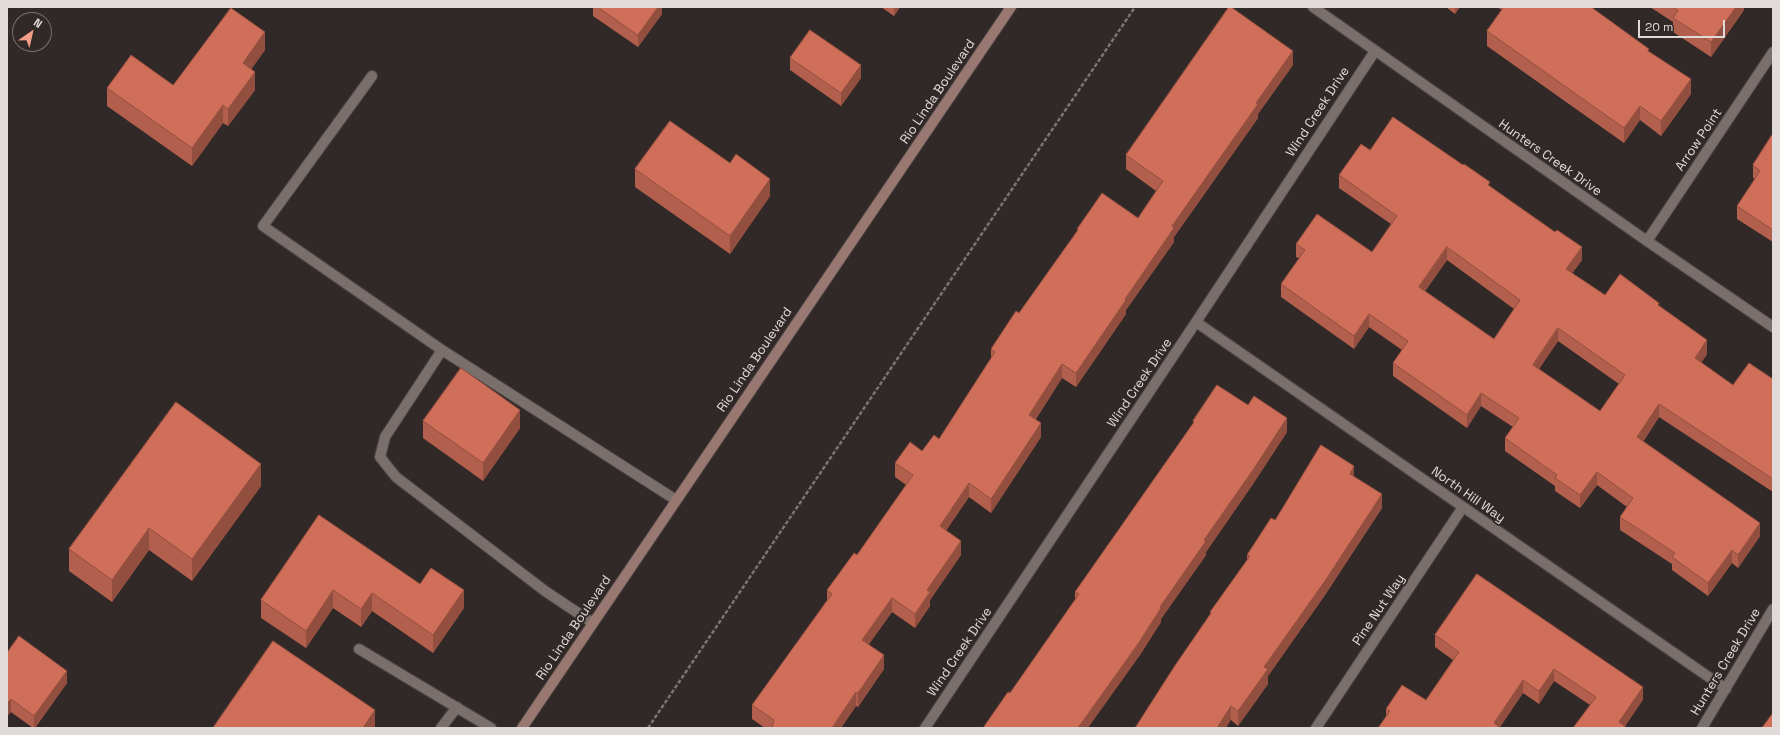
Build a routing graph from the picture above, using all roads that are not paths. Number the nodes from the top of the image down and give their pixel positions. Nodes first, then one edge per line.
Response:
1 (1011, 7) edge
2 (1313, 7) edge
3 (1374, 51) junction
4 (1773, 52) edge
5 (372, 76) dead end
6 (1647, 242) junction
7 (1196, 322) junction
8 (1773, 327) edge
9 (442, 350) junction
10 (676, 500) junction
11 (1463, 507) junction
12 (1773, 609) edge
13 (593, 623) junction
14 (359, 649) dead end
15 (1726, 688) junction
16 (457, 706) junction
17 (441, 728) edge
18 (491, 728) edge
19 (522, 728) edge
20 (925, 728) edge
21 (1316, 728) edge
22 (1702, 728) edge

1 - 10 main road, Rio Linda Boulevard
2 - 3 street, Hunters Creek Drive
3 - 6 street, Hunters Creek Drive
3 - 7 street, Wind Creek Drive
4 - 6 street, Arrow Point
5 - 9 street
6 - 8 street, Hunters Creek Drive
7 - 11 street, North Hill Way
7 - 20 street, Wind Creek Drive
9 - 10 street
9 - 13 street
10 - 13 main road, Rio Linda Boulevard
11 - 15 street, North Hill Way
11 - 21 street, Pine Nut Way
12 - 15 street, Hunters Creek Drive
13 - 19 main road, Rio Linda Boulevard
14 - 16 street
15 - 22 street, Hunters Creek Drive
16 - 17 street
16 - 18 street

